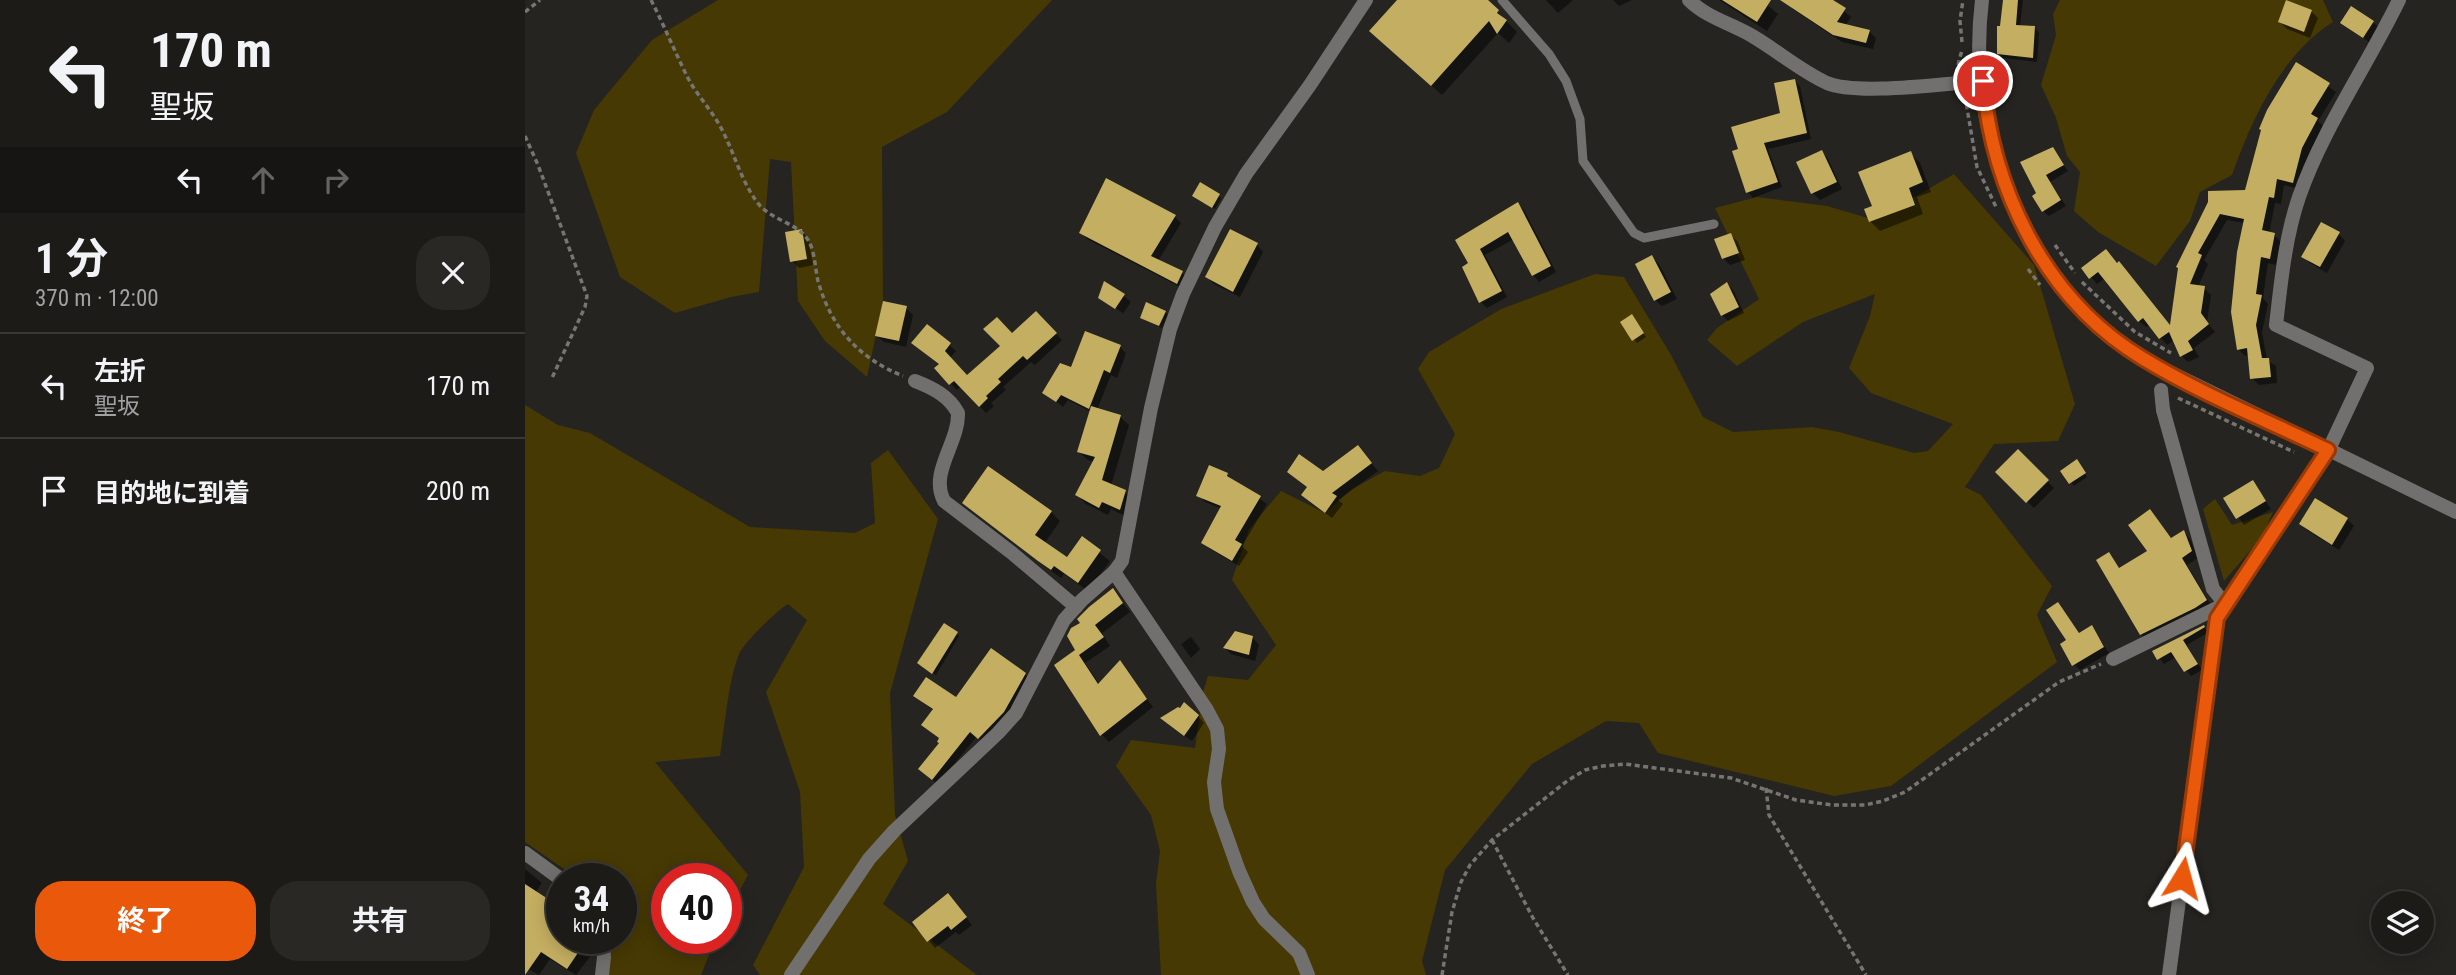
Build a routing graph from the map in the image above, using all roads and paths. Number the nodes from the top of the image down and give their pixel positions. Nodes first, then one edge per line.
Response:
1 (540, 0) edge
2 (651, 0) edge
3 (1366, 0) edge
4 (1502, 0) edge
5 (1689, 0) edge
6 (1963, 0) edge
7 (1982, 0) edge
8 (2399, 0) edge
9 (525, 12) edge
10 (1958, 65) dead end
11 (1983, 81) junction
12 (525, 136) edge
13 (1714, 224) dead end
14 (2053, 241) dead end
15 (2180, 358) dead end
16 (551, 380) dead end
17 (915, 381) joint
18 (2161, 390) dead end
19 (2328, 450) junction
20 (2456, 512) edge
21 (1114, 572) junction
22 (2225, 604) junction
23 (1076, 607) junction
24 (2113, 659) joint
25 (1766, 788) junction
26 (1492, 840) junction
27 (525, 853) edge
28 (546, 868) edge
29 (604, 954) edge
30 (602, 975) edge
31 (792, 975) edge
32 (1308, 975) edge
33 (1442, 975) edge
34 (1568, 975) edge
35 (1866, 975) edge
36 (2169, 975) edge

1 - 9 path
2 - 17 path
3 - 21 street
4 - 13 lane
5 - 11 street
6 - 10 path
7 - 11 street
8 - 19 street
11 - 19 street
12 - 16 path
14 - 15 path
17 - 23 street
18 - 22 street
19 - 20 street
19 - 22 street
21 - 23 street
21 - 32 street
22 - 24 street
22 - 36 street
23 - 31 street
24 - 25 path
25 - 26 path
25 - 35 path
26 - 33 path
26 - 34 path
27 - 28 street
29 - 30 street

